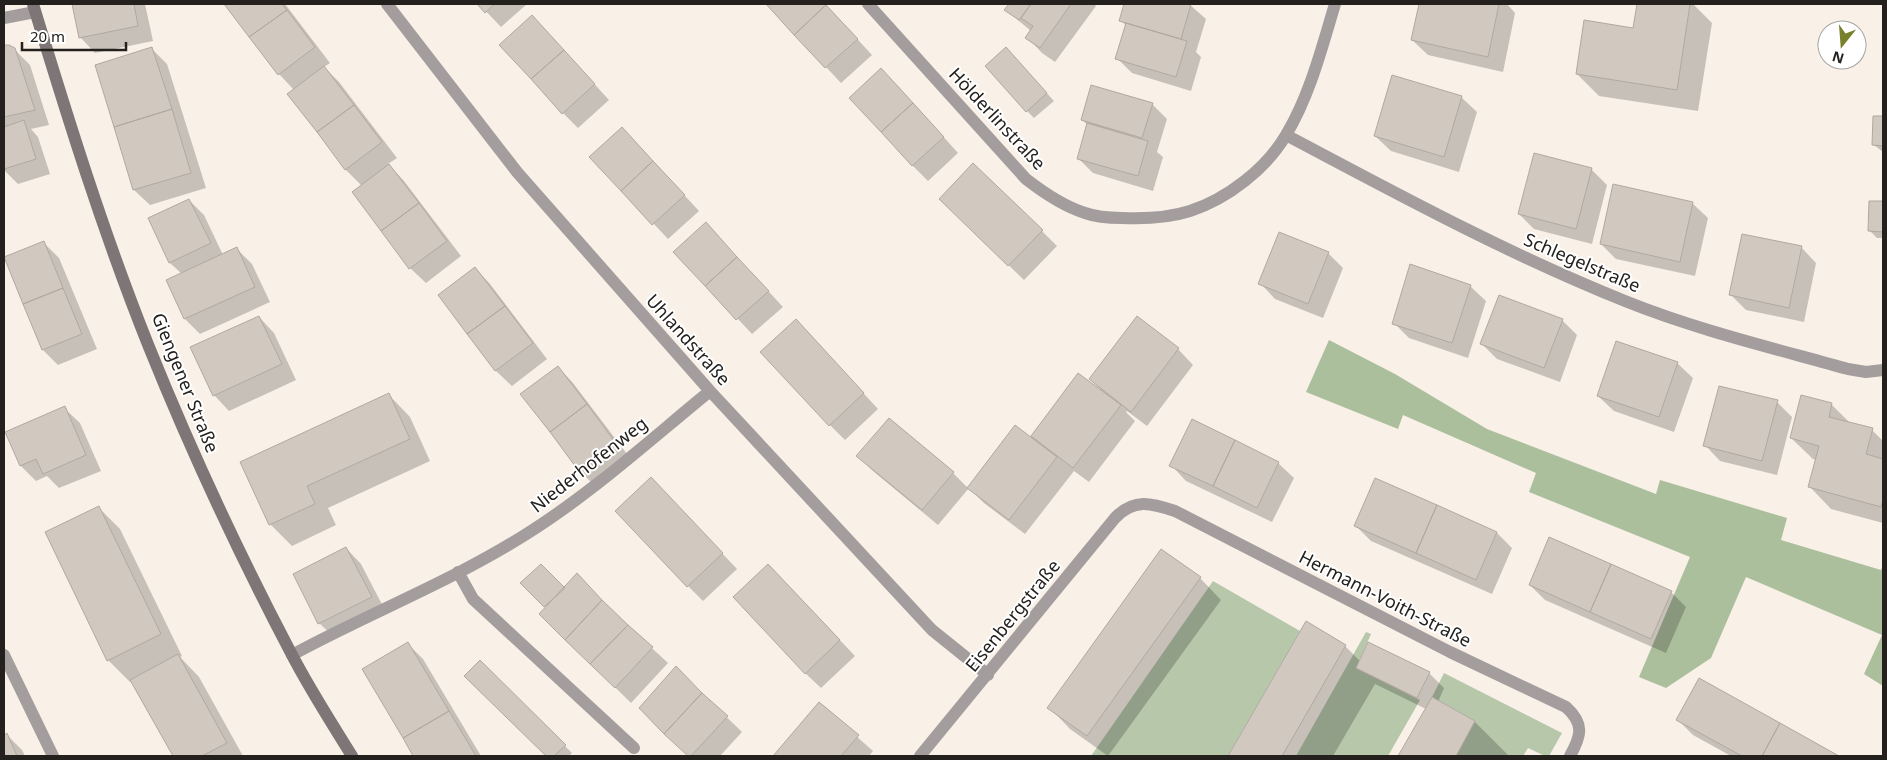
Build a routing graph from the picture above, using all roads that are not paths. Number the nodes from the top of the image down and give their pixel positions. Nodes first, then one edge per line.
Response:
1 (387, 4) edge
2 (868, 4) edge
3 (1335, 4) edge
4 (34, 8) edge
5 (4, 18) edge
6 (1286, 135) junction
7 (1883, 370) edge
8 (710, 391) junction
9 (1137, 504) joint
10 (458, 572) junction
11 (292, 654) junction
12 (4, 655) edge
13 (988, 675) junction
14 (634, 748) dead end
15 (53, 756) edge
16 (352, 756) edge
17 (920, 756) edge
18 (1570, 756) edge

1 - 8 street, Uhlandstraße
2 - 6 street, Hölderlinstraße
3 - 6 street, Hölderlinstraße
4 - 5 street
4 - 11 main road, Giengener Straße
6 - 7 street, Schlegelstraße
8 - 10 street, Niederhofenweg
8 - 13 street, Uhlandstraße
9 - 13 street, Eisenbergstraße
9 - 18 street, Hermann-Voith-Straße
10 - 11 street, Niederhofenweg
10 - 14 street
11 - 16 main road, Giengener Straße
12 - 15 street
13 - 17 street, Eisenbergstraße

